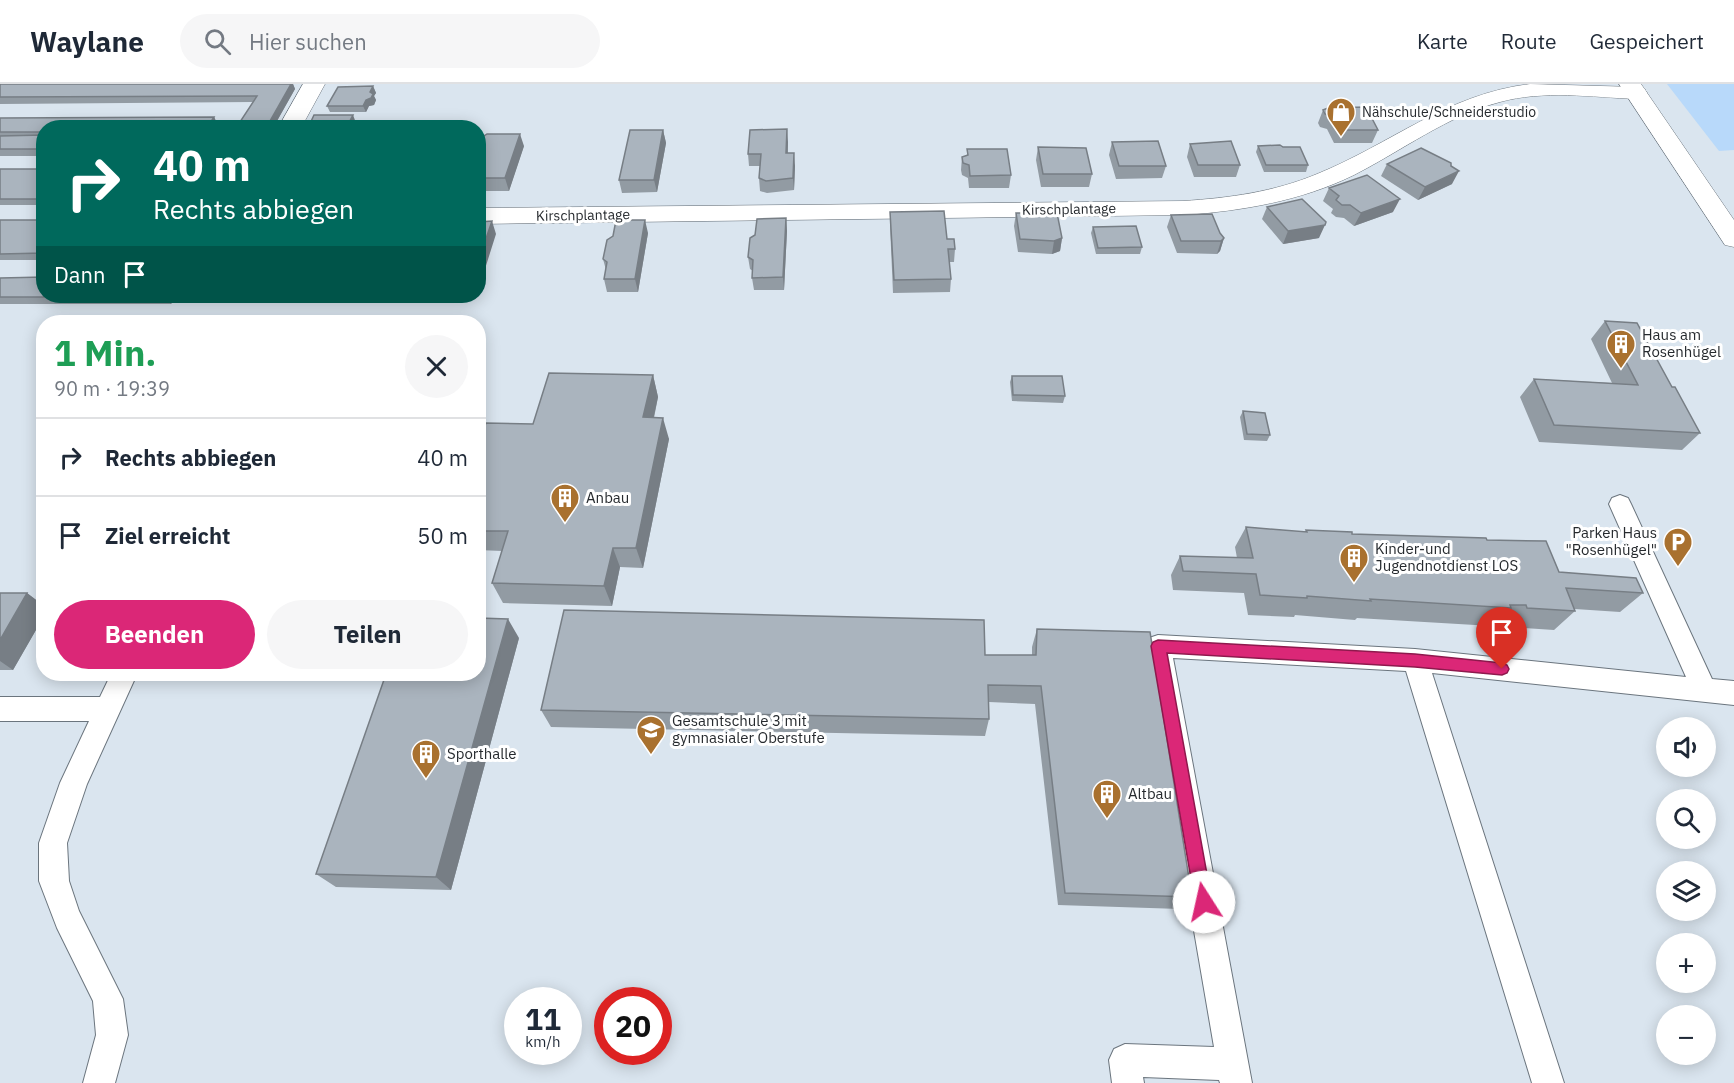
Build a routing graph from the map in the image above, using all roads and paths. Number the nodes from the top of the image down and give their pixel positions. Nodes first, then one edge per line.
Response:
1 (314, 84) edge
2 (1633, 88) edge
3 (294, 120) edge
4 (486, 216) edge
5 (1734, 239) edge
6 (1620, 504) dead end
7 (1415, 660) junction
8 (120, 681) edge
9 (1704, 689) junction
10 (1734, 693) edge
11 (0, 709) edge
12 (106, 709) junction
13 (1234, 1073) edge
14 (99, 1083) edge
15 (1128, 1083) edge
16 (1548, 1083) edge

1 - 3 street
2 - 4 street, Kirschplantage
2 - 5 street
6 - 9 lane
7 - 9 lane
7 - 13 lane
7 - 16 lane
8 - 12 lane
9 - 10 lane
11 - 12 lane
12 - 14 lane
13 - 15 lane

